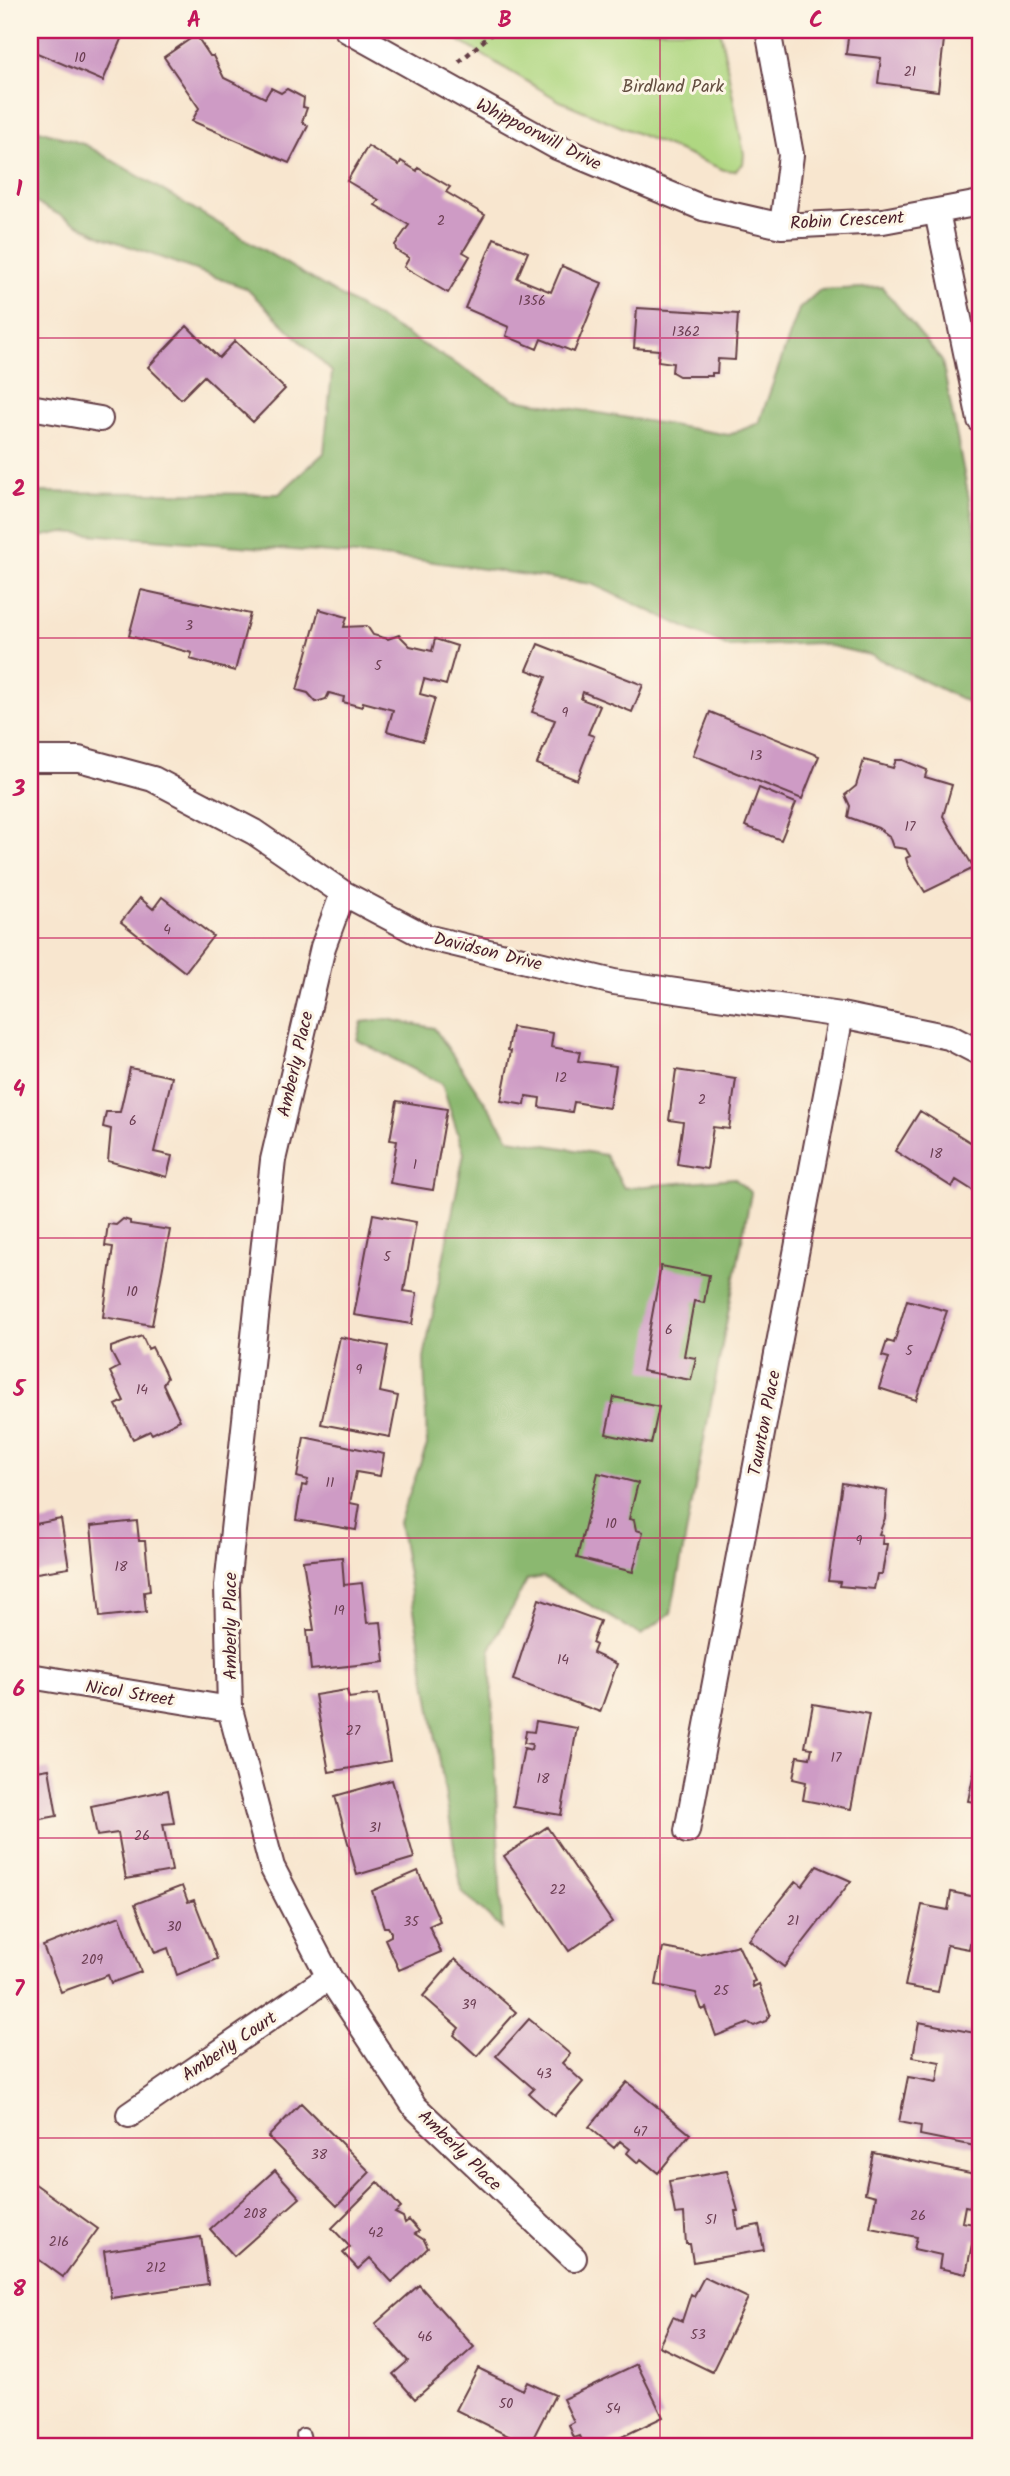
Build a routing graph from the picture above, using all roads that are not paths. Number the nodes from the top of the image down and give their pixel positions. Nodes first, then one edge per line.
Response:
1 (347, 30) edge
2 (768, 30) edge
3 (980, 203) edge
4 (937, 212) junction
5 (782, 226) junction
6 (30, 407) edge
7 (100, 419) dead end
8 (980, 420) edge
9 (30, 759) edge
10 (344, 893) junction
11 (841, 1015) junction
12 (980, 1053) edge
13 (30, 1676) edge
14 (230, 1709) junction
15 (687, 1831) dead end
16 (329, 1977) junction
17 (129, 2115) dead end
18 (574, 2258) dead end

1 - 5 street, Whippoorwill Drive
2 - 5 street, Robin Crescent
3 - 4 street, Robin Crescent
4 - 5 street, Robin Crescent
4 - 8 street
6 - 7 street
9 - 10 street, Davidson Drive
10 - 11 street, Davidson Drive
10 - 14 street, Amberly Place
11 - 12 street, Davidson Drive
11 - 15 street, Taunton Place
13 - 14 street, Nicol Street
14 - 16 street, Amberly Place
16 - 17 street, Amberly Court
16 - 18 street, Amberly Place

